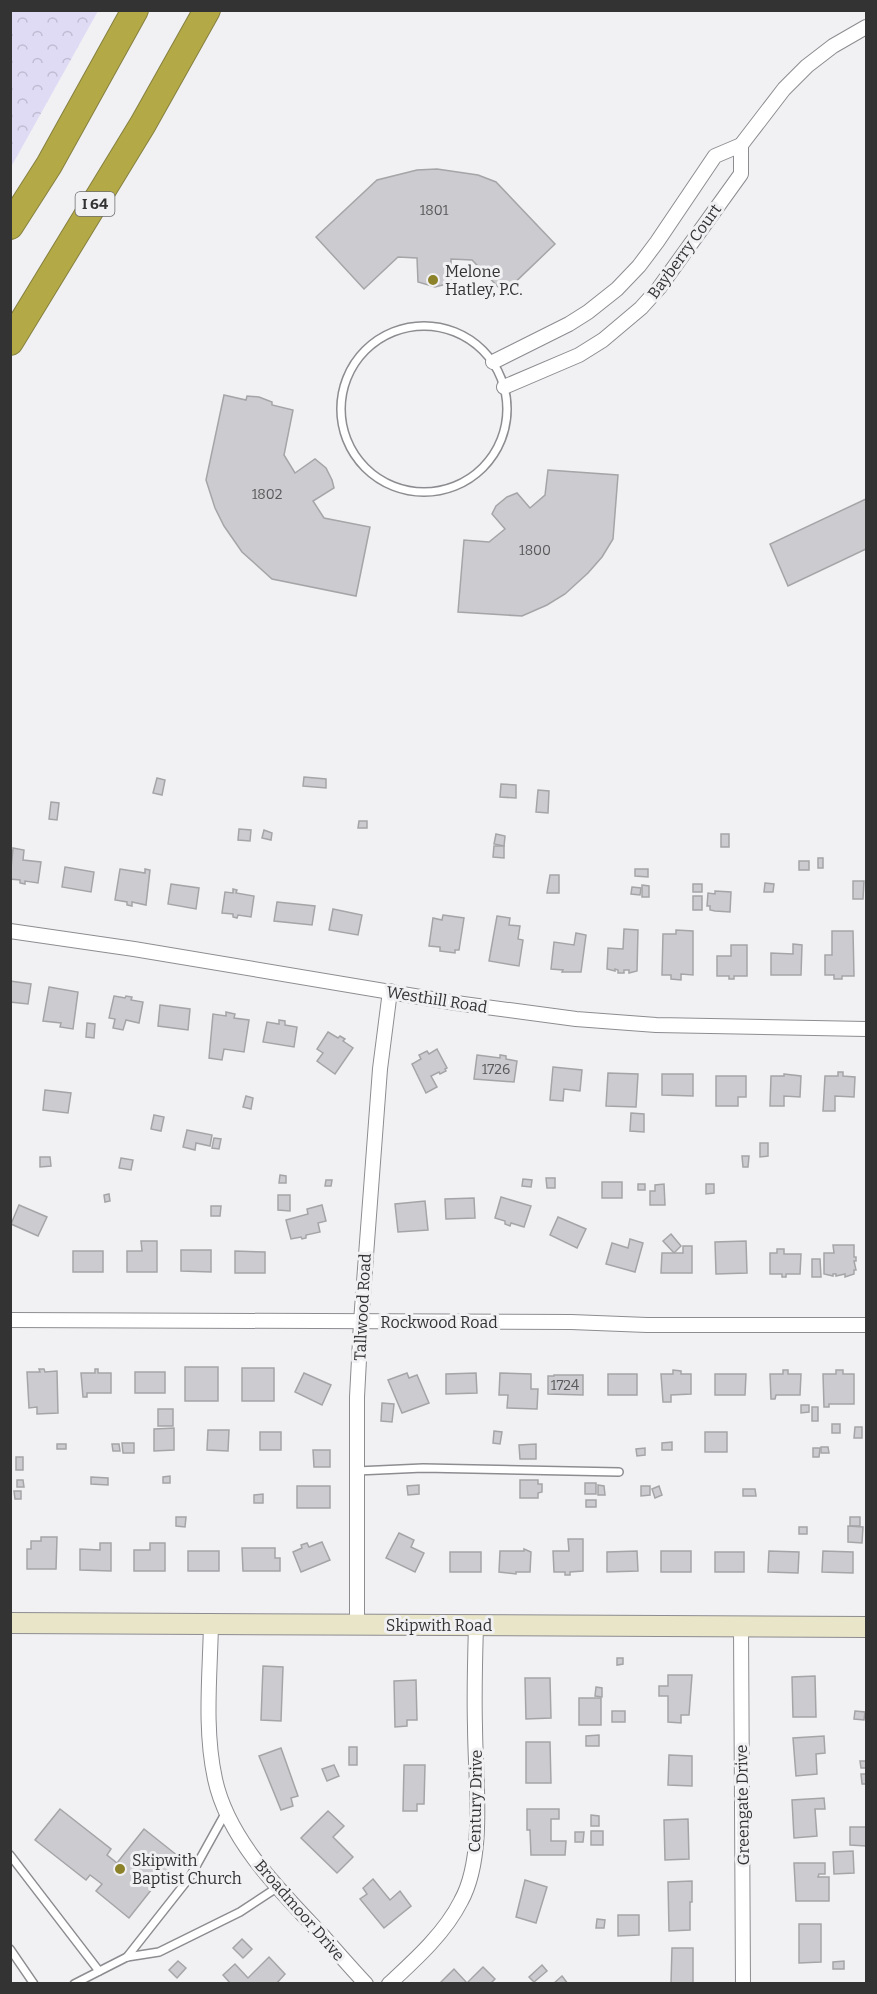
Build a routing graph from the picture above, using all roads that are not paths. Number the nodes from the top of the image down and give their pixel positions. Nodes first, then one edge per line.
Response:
1 (135, 10) edge
2 (207, 10) edge
3 (217, 10) edge
4 (867, 27) edge
5 (177, 65) junction
6 (741, 145) junction
7 (10, 226) edge
8 (10, 342) edge
9 (493, 362) junction
10 (504, 387) junction
11 (10, 932) edge
12 (390, 991) junction
13 (867, 1029) edge
14 (10, 1320) edge
15 (361, 1322) junction
16 (867, 1325) edge
17 (357, 1471) junction
18 (620, 1472) dead end
19 (10, 1623) edge
20 (212, 1624) junction
21 (357, 1625) junction
22 (476, 1625) junction
23 (741, 1626) junction
24 (867, 1627) edge
25 (226, 1812) junction
26 (10, 1855) edge
27 (278, 1887) junction
28 (10, 1949) edge
29 (127, 1957) junction
30 (99, 1971) junction
31 (34, 1983) edge
32 (75, 1983) edge
33 (366, 1983) edge
34 (389, 1983) edge
35 (744, 1983) edge

1 - 7 highway
2 - 5 highway, I 64
3 - 5 highway
4 - 6 street, Bayberry Court
5 - 8 highway, I 64
6 - 9 street, Bayberry Court
6 - 10 street, Bayberry Court
9 - 10 lane
9 - 10 lane
11 - 12 street, Westhill Road
12 - 13 street, Westhill Road
12 - 15 street, Tallwood Road
14 - 15 street, Rockwood Road
15 - 16 street, Rockwood Road
15 - 17 street, Tallwood Road
17 - 18 lane
17 - 21 street, Tallwood Road
19 - 20 main road, Skipwith Road
20 - 21 main road, Skipwith Road
20 - 25 street, Broadmoor Drive
21 - 22 main road, Skipwith Road
22 - 23 main road, Skipwith Road
22 - 34 street, Century Drive
23 - 24 main road, Skipwith Road
23 - 35 street, Greengate Drive
25 - 27 street, Broadmoor Drive
25 - 29 lane
26 - 30 lane
27 - 29 lane
27 - 33 street, Broadmoor Drive
28 - 31 lane
29 - 30 lane
30 - 32 lane

